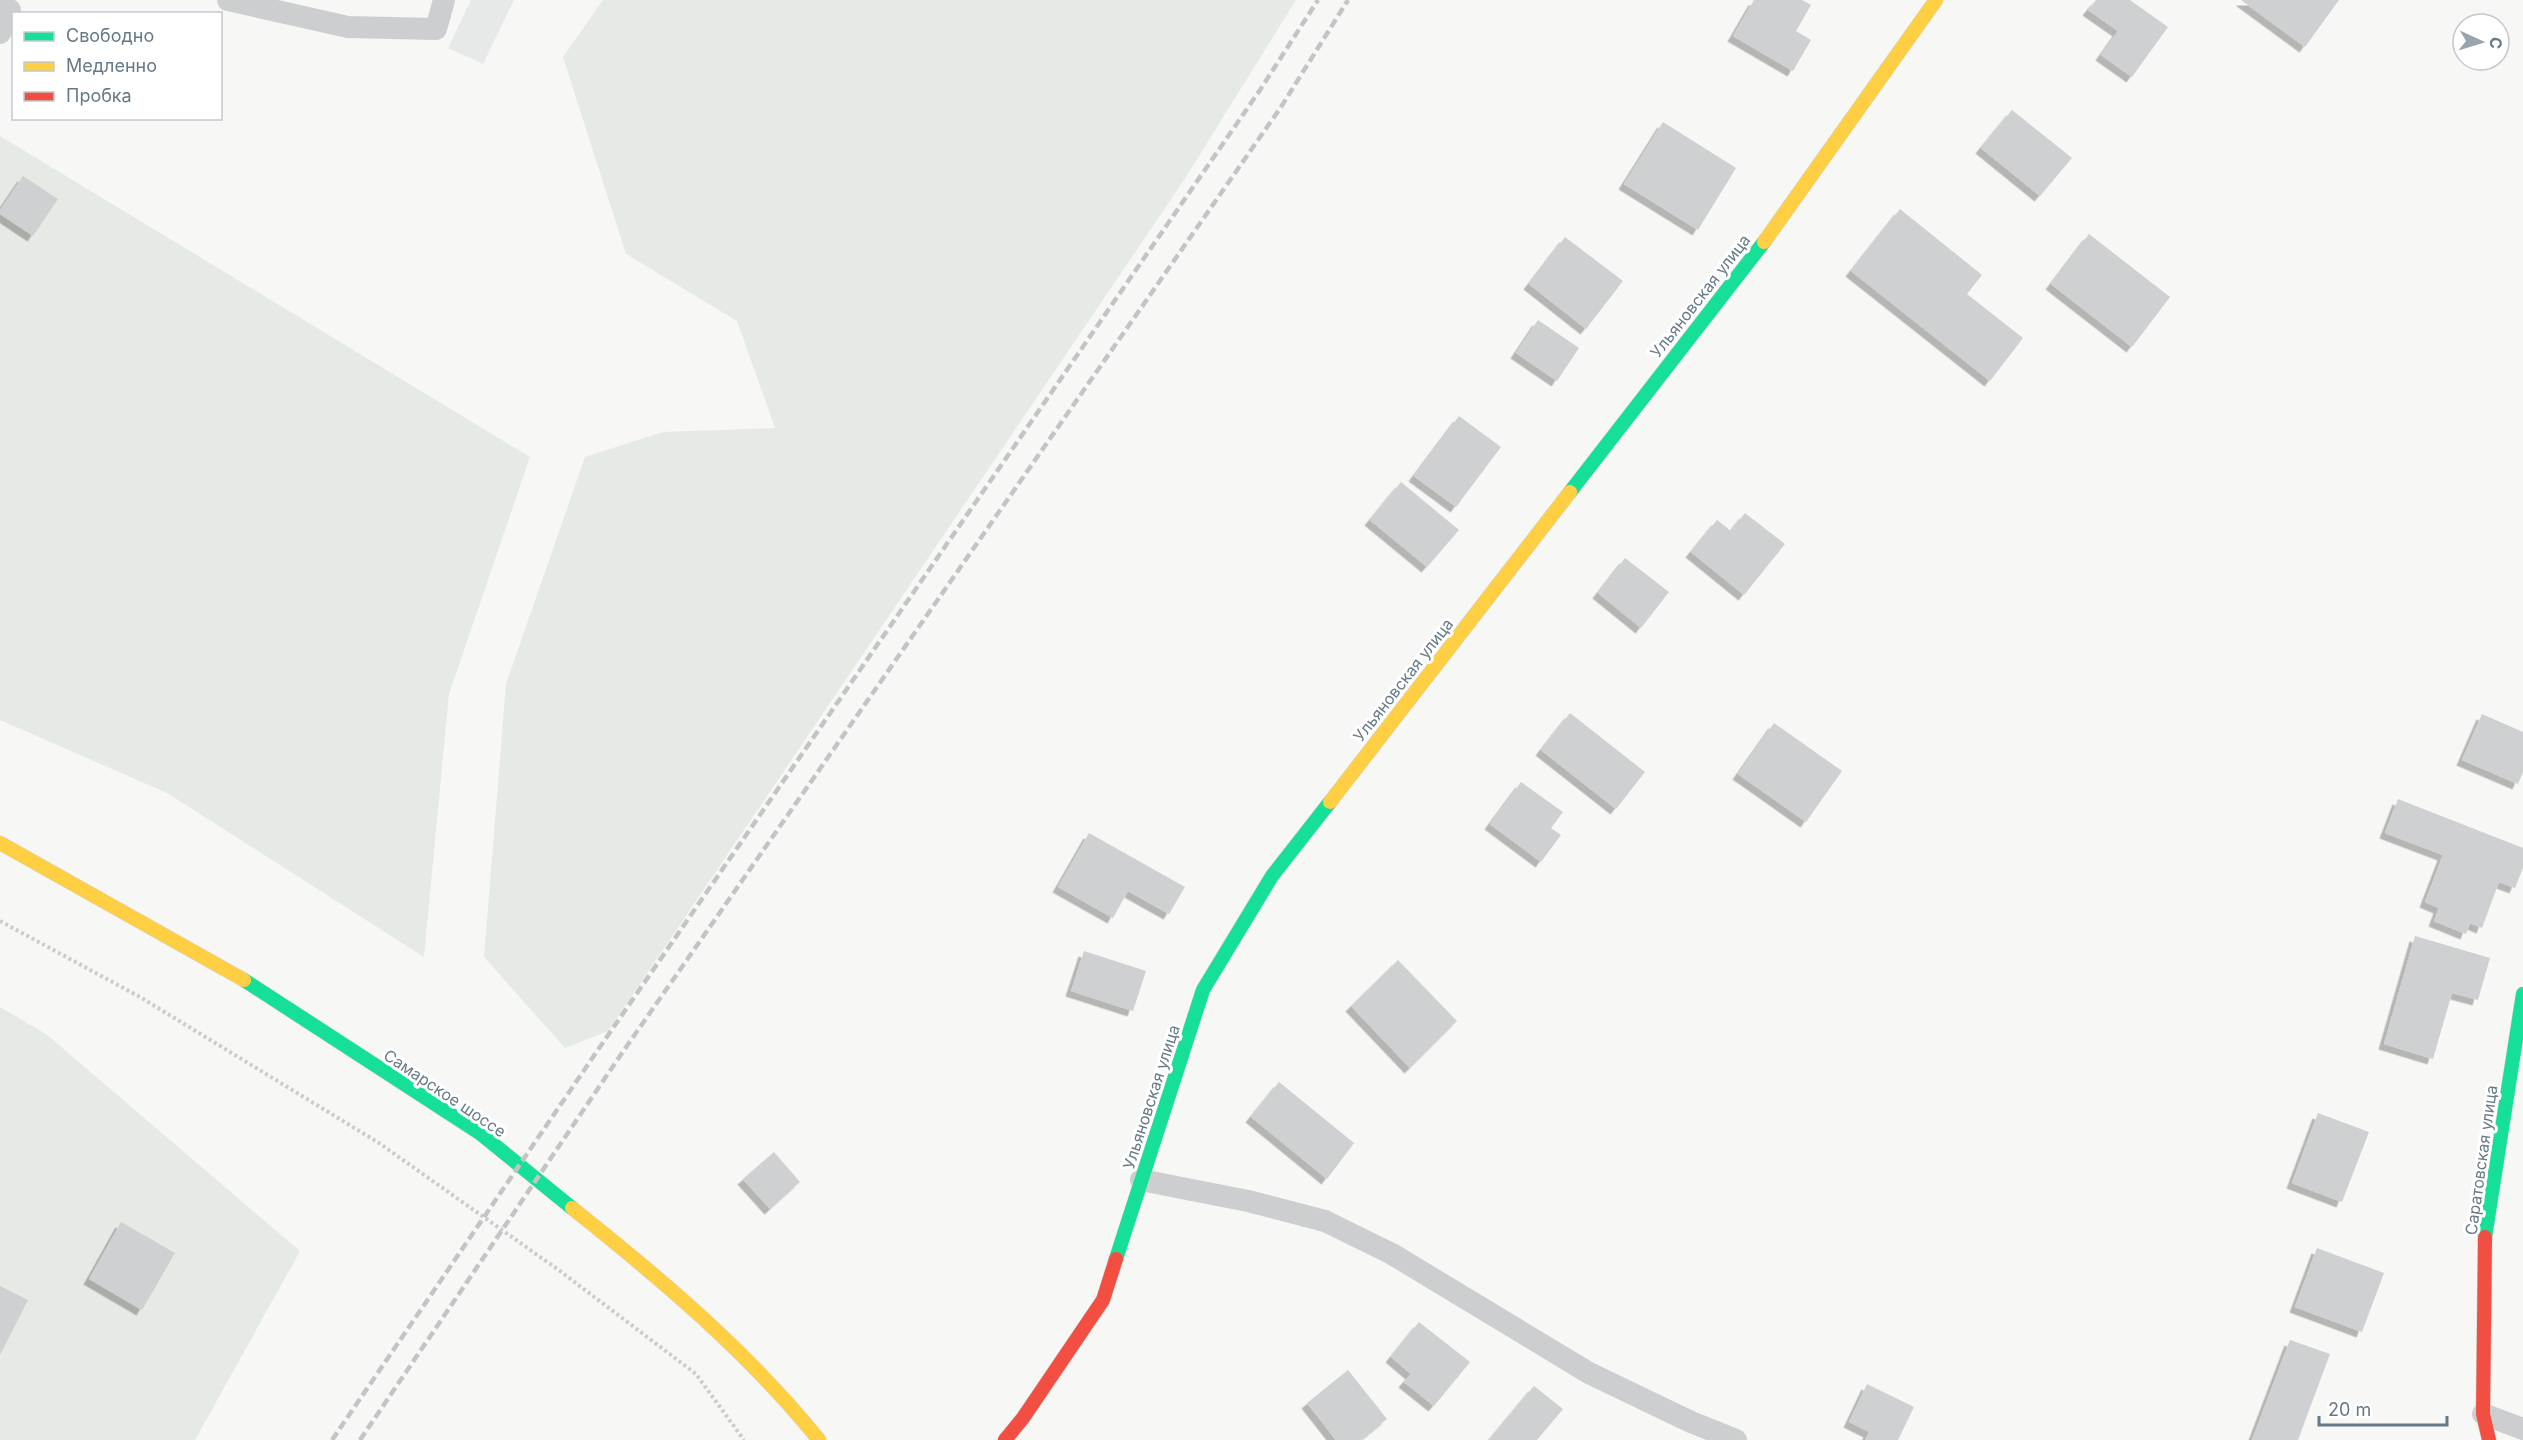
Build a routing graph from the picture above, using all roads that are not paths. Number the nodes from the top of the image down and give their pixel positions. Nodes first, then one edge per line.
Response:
1 (228, 0) edge
2 (444, 0) edge
3 (1936, 0) edge
4 (9, 6) edge
5 (0, 33) edge
6 (0, 843) edge
7 (2523, 993) edge
8 (1142, 1180) junction
9 (2483, 1414) junction
10 (2523, 1429) edge
11 (819, 1440) edge
12 (1005, 1440) edge
13 (1736, 1440) edge
14 (2489, 1440) edge

1 - 2 lane
3 - 8 street, Ульяновская улица
4 - 5 lane
6 - 11 street, Самарское шоссе
7 - 9 street, Саратовская улица
8 - 12 street, Ульяновская улица
8 - 13 lane
9 - 10 lane
9 - 14 street, Саратовская улица

